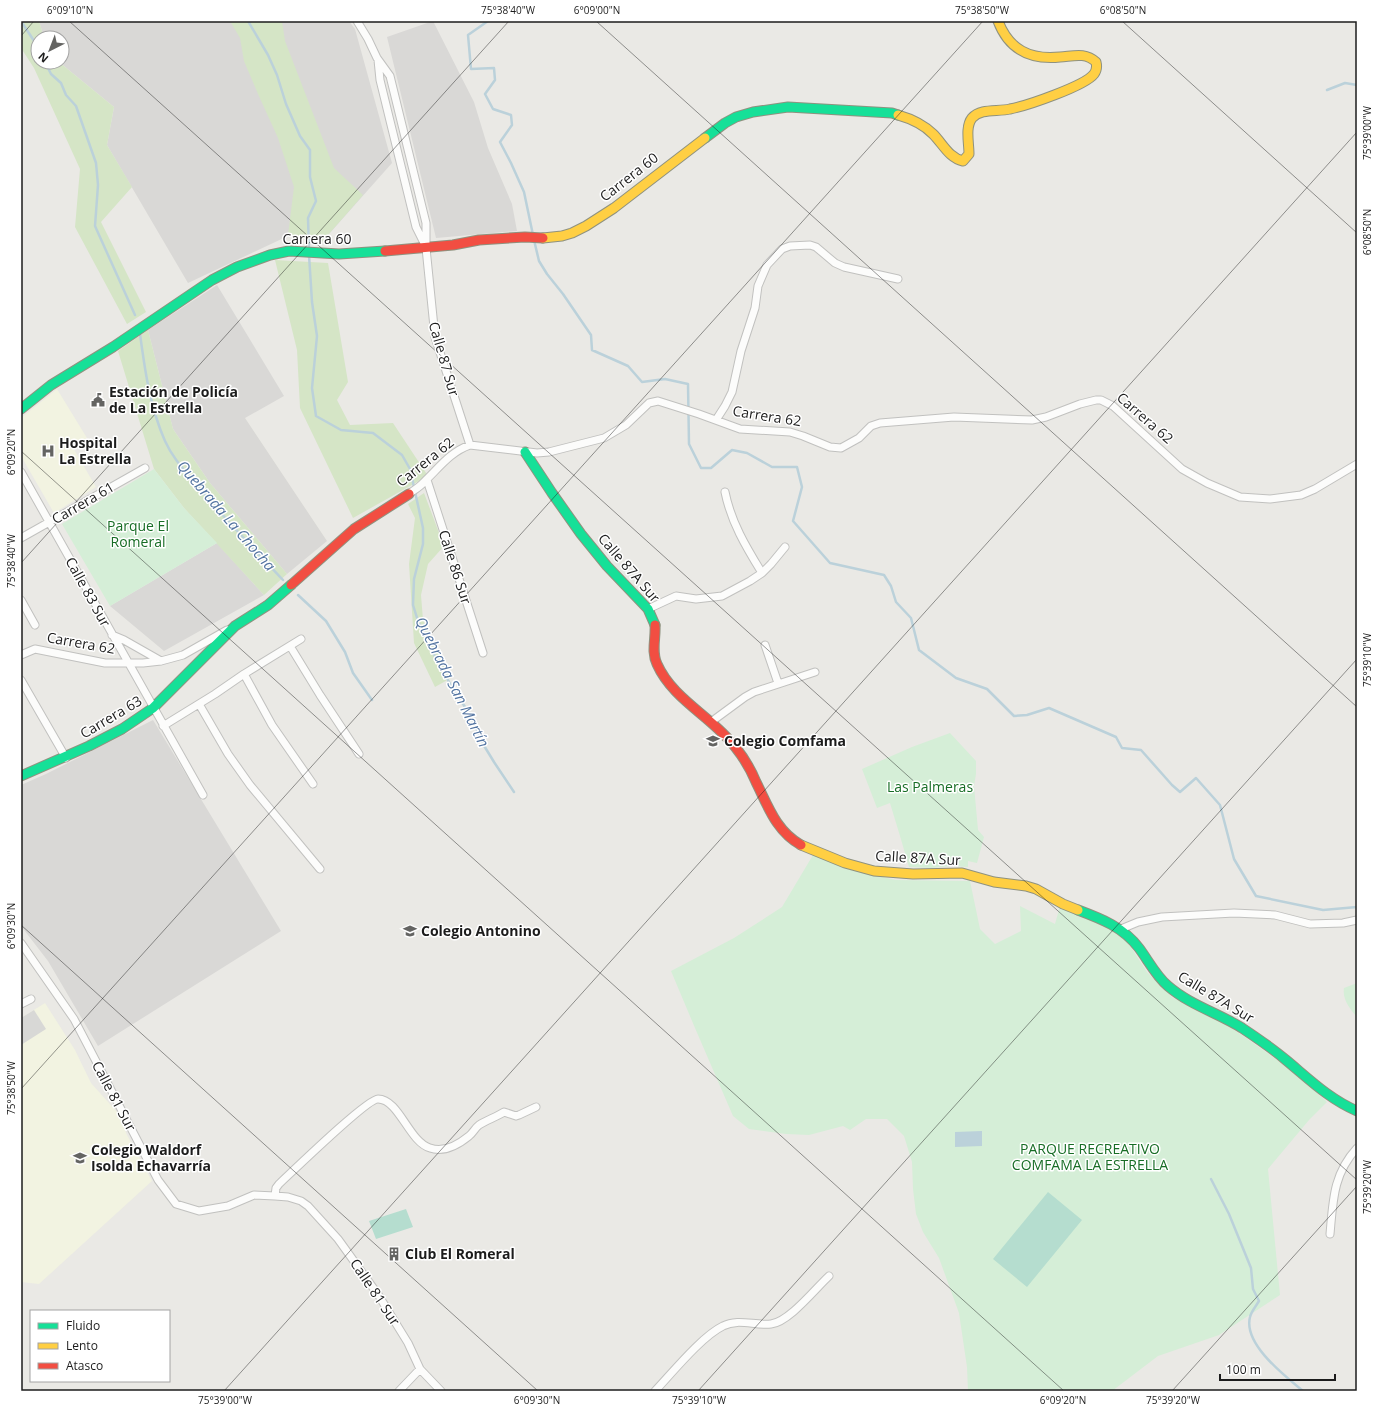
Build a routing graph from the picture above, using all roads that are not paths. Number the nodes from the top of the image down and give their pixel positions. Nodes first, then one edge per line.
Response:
1 (357, 21) edge
2 (998, 21) edge
3 (377, 58) junction
4 (426, 248) junction
5 (898, 279) dead end
6 (21, 409) edge
7 (716, 420) junction
8 (470, 445) junction
9 (525, 452) junction
10 (1357, 464) edge
11 (145, 468) dead end
12 (21, 472) edge
13 (427, 480) junction
14 (725, 492) dead end
15 (409, 494) joint
16 (49, 523) junction
17 (21, 538) edge
18 (785, 546) dead end
19 (762, 573) junction
20 (21, 600) edge
21 (648, 609) junction
22 (35, 625) dead end
23 (235, 626) junction
24 (112, 634) junction
25 (301, 639) dead end
26 (765, 645) dead end
27 (290, 646) junction
28 (483, 653) dead end
29 (21, 655) edge
30 (161, 661) junction
31 (128, 664) junction
32 (815, 672) dead end
33 (244, 674) junction
34 (21, 680) edge
35 (778, 684) junction
36 (199, 704) junction
37 (153, 708) junction
38 (711, 722) junction
39 (164, 726) junction
40 (359, 754) dead end
41 (66, 758) junction
42 (21, 776) edge
43 (313, 784) dead end
44 (203, 796) dead end
45 (320, 869) dead end
46 (1357, 920) edge
47 (1120, 928) junction
48 (22, 945) edge
49 (31, 999) dead end
50 (21, 1004) edge
51 (536, 1107) dead end
52 (1357, 1111) edge
53 (1357, 1148) edge
54 (275, 1196) junction
55 (1330, 1234) dead end
56 (829, 1276) dead end
57 (420, 1369) junction
58 (399, 1391) edge
59 (441, 1391) edge
60 (655, 1391) edge

1 - 3 street, Calle 87 Sur
2 - 4 street, Carrera 60
3 - 4 street, Calle 87 Sur
3 - 4 street, Calle 87 Sur
4 - 6 street, Carrera 60
4 - 8 street, Calle 87 Sur
5 - 7 street
7 - 9 street, Carrera 62
7 - 10 street, Carrera 62
8 - 9 street, Carrera 62
8 - 13 street, Carrera 62
9 - 21 street, Calle 87A Sur
11 - 16 street, Carrera 61
12 - 16 street, Calle 83 Sur
13 - 15 street, Carrera 62
13 - 28 street, Calle 86 Sur
14 - 19 street
15 - 23 street, Carrera 62
16 - 17 street, Carrera 61
16 - 24 street, Calle 83 Sur
18 - 19 street
19 - 21 street
20 - 22 street
21 - 38 street, Calle 87A Sur
23 - 30 street, Carrera 62
23 - 37 street, Carrera 63
24 - 30 street, Carrera 62
24 - 31 street, Calle 83 Sur
25 - 27 street
26 - 35 street
27 - 33 street
27 - 40 street
29 - 31 street, Carrera 62
30 - 31 street, Carrera 62
31 - 37 street, Calle 83 Sur
32 - 35 street
33 - 36 street
33 - 43 street
34 - 41 street
35 - 38 street
36 - 39 street
36 - 45 street
37 - 39 street, Calle 83 Sur
37 - 41 street, Carrera 63
38 - 47 street, Calle 87A Sur
39 - 44 street, Calle 83 Sur
41 - 42 street, Carrera 63
46 - 47 street
47 - 52 street, Calle 87A Sur
48 - 54 street, Calle 81 Sur
49 - 50 street
51 - 54 street
53 - 55 street
54 - 57 street, Calle 81 Sur
56 - 60 street
57 - 58 street
57 - 59 street, Calle 81 Sur

